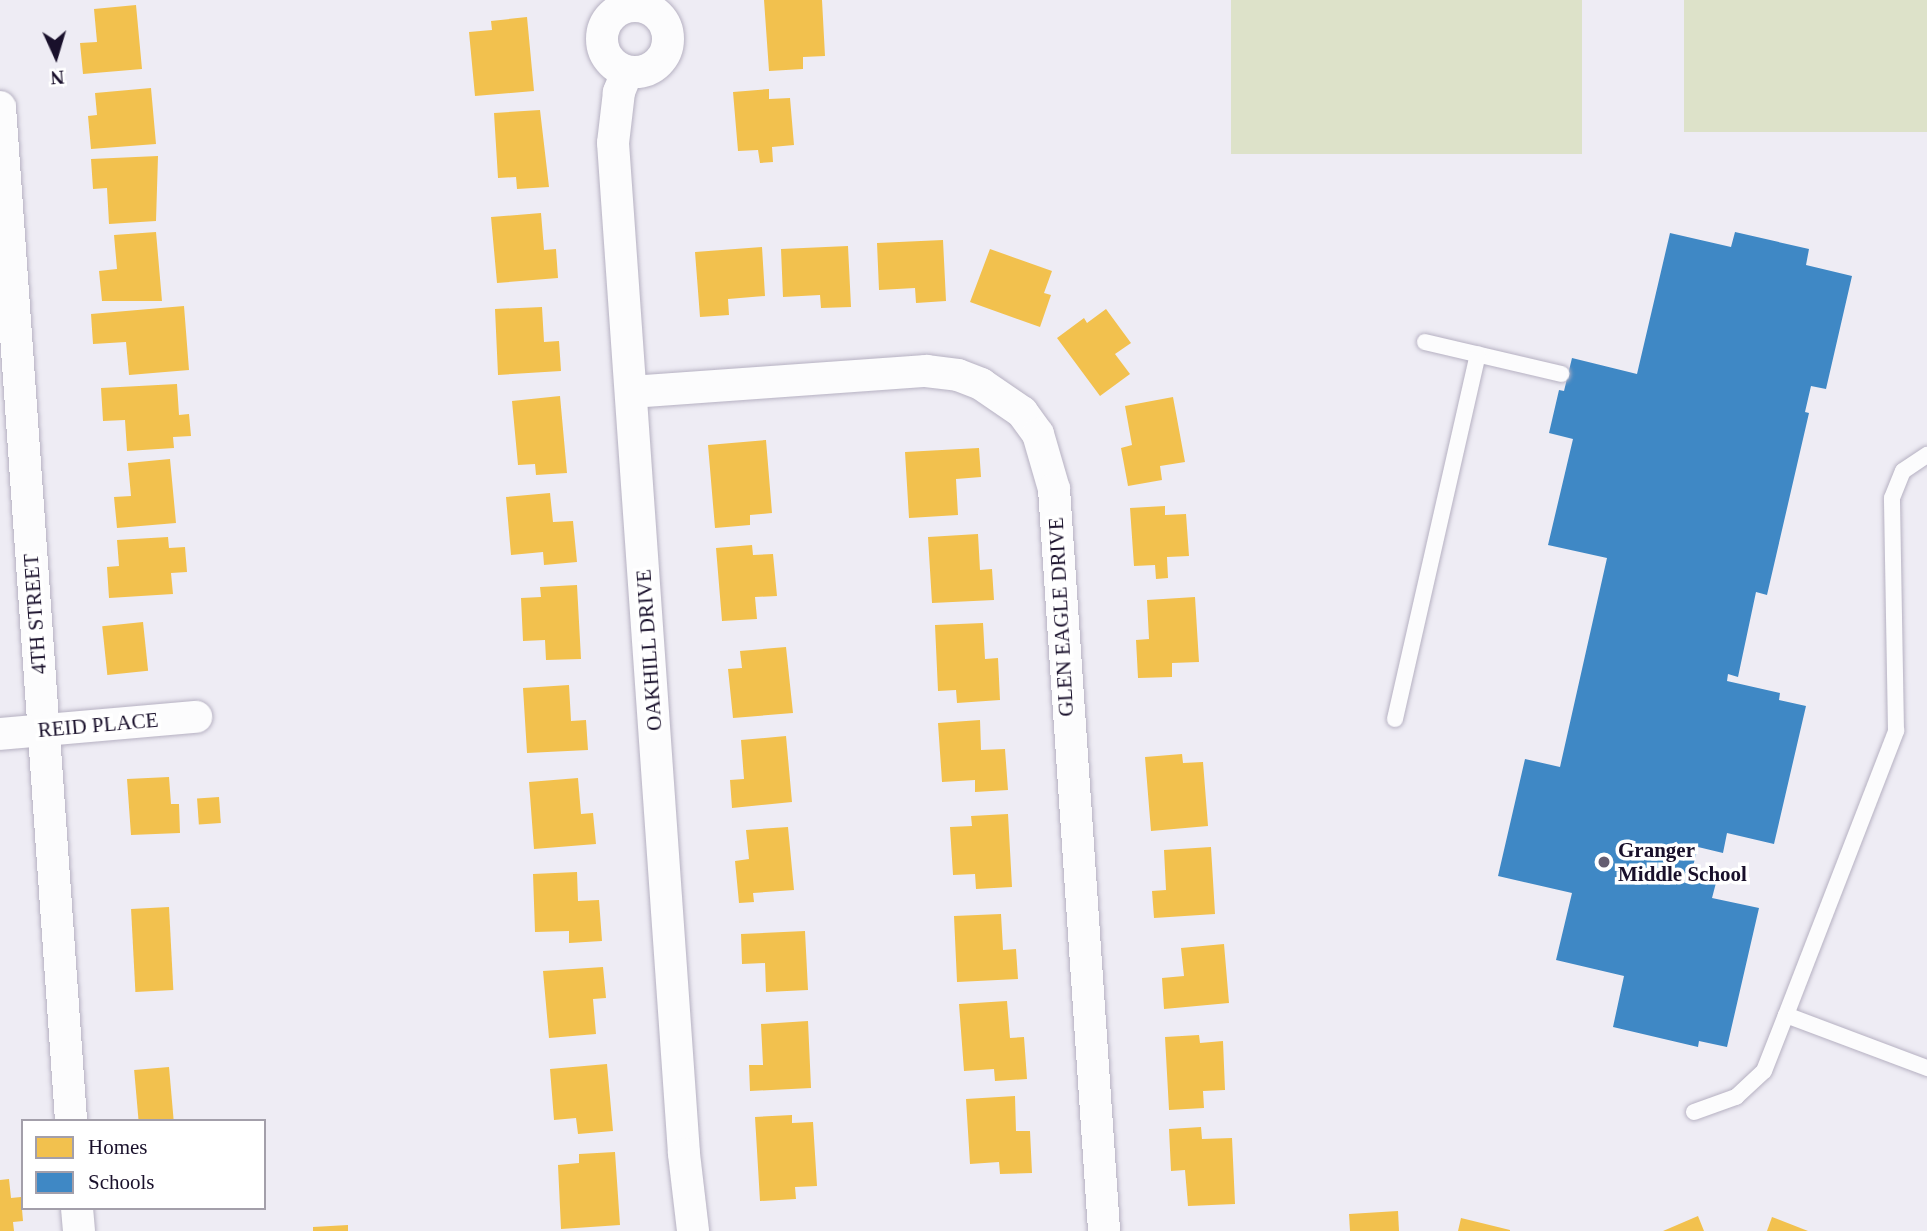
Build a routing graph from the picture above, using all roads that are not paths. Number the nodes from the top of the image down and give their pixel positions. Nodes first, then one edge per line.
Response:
1 (627, 72) dead end
2 (0, 107) edge
3 (1425, 342) dead end
4 (1478, 354) junction
5 (1561, 374) dead end
6 (631, 392) junction
7 (1927, 455) edge
8 (196, 717) dead end
9 (1395, 719) dead end
10 (43, 730) junction
11 (0, 734) edge
12 (1786, 1015) junction
13 (1927, 1068) edge
14 (1694, 1112) dead end
15 (71, 1119) edge
16 (77, 1210) edge
17 (79, 1231) edge
18 (693, 1231) edge
19 (1104, 1231) edge

1 - 6 street, OAKHILL DRIVE
2 - 10 street, 4TH STREET
3 - 4 lane
4 - 5 lane
4 - 9 lane
6 - 18 street, OAKHILL DRIVE
6 - 19 street, GLEN EAGLE DRIVE
7 - 12 lane
8 - 10 street, REID PLACE
10 - 11 street, REID PLACE
10 - 15 street, 4TH STREET
12 - 13 lane
12 - 14 lane
16 - 17 street

